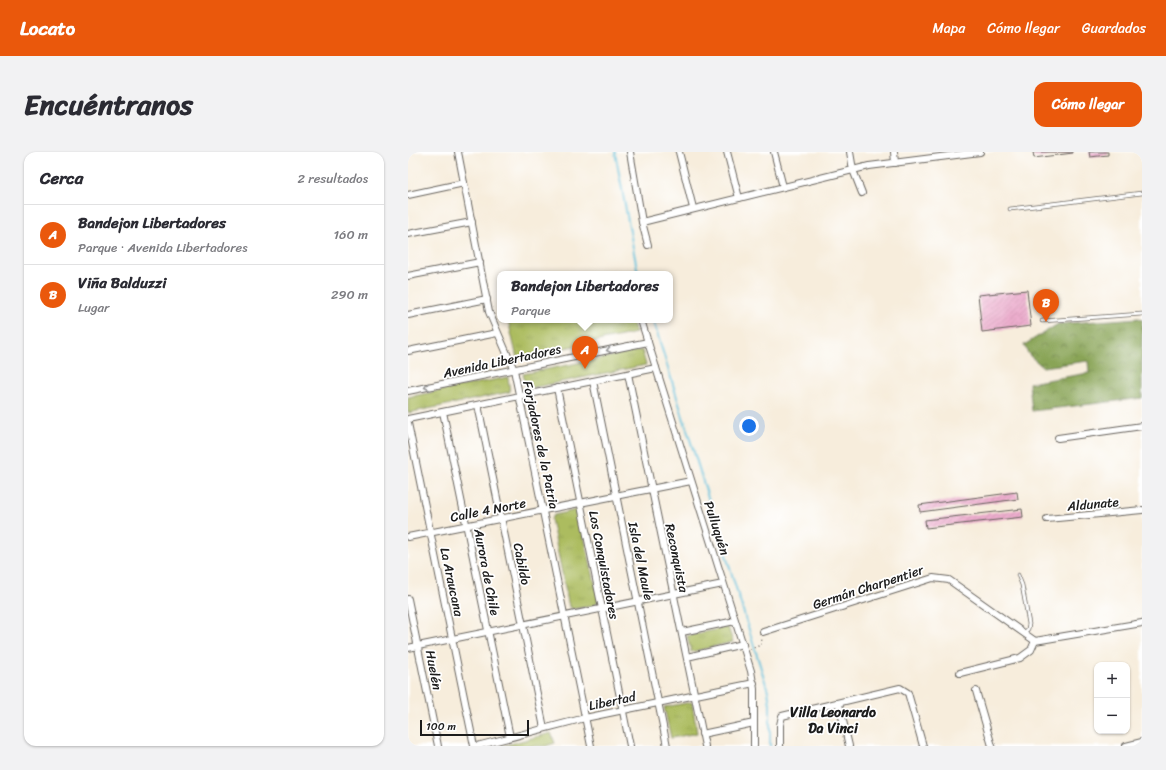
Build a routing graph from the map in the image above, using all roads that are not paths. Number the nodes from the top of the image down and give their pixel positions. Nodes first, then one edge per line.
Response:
1 (458, 152) edge
2 (630, 152) edge
3 (679, 152) edge
4 (727, 152) edge
5 (774, 152) edge
6 (850, 152) edge
7 (894, 152) edge
8 (980, 152) edge
9 (941, 155) edge
10 (895, 163) junction
11 (853, 170) junction
12 (464, 183) junction
13 (783, 187) junction
14 (862, 193) dead end
15 (1142, 193) edge
16 (408, 195) edge
17 (739, 198) junction
18 (693, 208) junction
19 (1010, 209) dead end
20 (472, 222) junction
21 (642, 222) junction
22 (408, 234) edge
23 (648, 245) dead end
24 (480, 262) junction
25 (408, 276) edge
26 (487, 299) junction
27 (1142, 314) edge
28 (408, 315) edge
29 (1042, 321) dead end
30 (642, 323) edge
31 (497, 333) junction
32 (648, 342) junction
33 (408, 351) edge
34 (656, 368) junction
35 (514, 370) junction
36 (628, 374) junction
37 (593, 381) junction
38 (557, 388) junction
39 (408, 391) edge
40 (519, 396) junction
41 (478, 405) junction
42 (443, 412) junction
43 (408, 419) edge
44 (408, 423) edge
45 (1142, 426) edge
46 (1058, 438) dead end
47 (690, 481) junction
48 (652, 489) junction
49 (616, 496) junction
50 (581, 503) junction
51 (543, 510) junction
52 (1142, 510) edge
53 (501, 519) junction
54 (1047, 519) dead end
55 (466, 526) junction
56 (431, 533) junction
57 (408, 537) edge
58 (1018, 575) dead end
59 (723, 584) junction
60 (674, 594) junction
61 (408, 599) edge
62 (638, 602) junction
63 (602, 609) junction
64 (564, 616) junction
65 (735, 621) junction
66 (1142, 623) edge
67 (523, 625) junction
68 (488, 632) junction
69 (682, 632) junction
70 (763, 632) dead end
71 (1024, 633) junction
72 (452, 639) junction
73 (1035, 641) junction
74 (743, 644) junction
75 (418, 646) junction
76 (408, 648) edge
77 (687, 657) junction
78 (960, 673) dead end
79 (754, 683) junction
80 (976, 691) dead end
81 (695, 695) junction
82 (658, 702) junction
83 (839, 704) junction
84 (622, 710) junction
85 (585, 718) junction
86 (754, 723) junction
87 (544, 728) junction
88 (702, 734) junction
89 (510, 737) junction
90 (1142, 742) edge
91 (438, 746) edge
92 (476, 746) edge
93 (591, 746) edge
94 (630, 746) edge
95 (667, 746) edge
96 (705, 746) edge
97 (754, 746) edge
98 (780, 746) edge
99 (850, 746) edge
100 (923, 746) edge
101 (992, 746) edge
102 (1127, 746) edge

1 - 12 street, Forjadores de la Patria
2 - 21 street
3 - 18 street
4 - 17 street
5 - 13 street
6 - 11 street
7 - 10 street
8 - 9 street
9 - 10 street
10 - 11 street
11 - 13 street
11 - 14 street
12 - 16 street
12 - 20 street, Forjadores de la Patria
13 - 17 street
15 - 19 lane
17 - 18 street
18 - 21 street
20 - 22 street
20 - 24 street, Forjadores de la Patria
21 - 23 street
24 - 25 street
24 - 26 street, Forjadores de la Patria
26 - 28 street
26 - 31 street, Forjadores de la Patria
27 - 29 lane
30 - 32 street, Pulluquén
31 - 33 street
31 - 35 street, Forjadores de la Patria
32 - 34 street, Pulluquén
32 -> 35 street, Avenida Libertadores
34 - 36 street
34 - 47 street, Pulluquén
35 -> 39 street, Avenida Libertadores
35 - 40 street, Forjadores de la Patria
36 - 37 street
36 - 48 street, Reconquista
37 - 38 street
37 - 49 street, Isla del Maule
38 - 40 street
38 - 50 street, Los Conquistadores
40 - 41 street
40 - 51 street, Forjadores de la Patria
41 - 42 street
41 - 53 street, Cabildo
42 - 43 street
42 - 55 street, Aurora de Chile
44 - 56 street, La Araucana
45 - 46 street
47 - 48 street, Calle 4 Norte
47 - 59 street, Pulluquén
48 - 49 street, Calle 4 Norte
48 - 60 street, Reconquista
49 - 50 street, Calle 4 Norte
49 - 62 street, Isla del Maule
50 - 51 street, Calle 4 Norte
50 - 63 street, Los Conquistadores
51 - 53 street, Calle 4 Norte
51 - 64 street, Forjadores de la Patria
52 - 54 street, Aldunate
53 - 55 street, Calle 4 Norte
53 - 67 street, Cabildo
55 - 56 street, Calle 4 Norte
55 - 68 street, Aurora de Chile
56 - 57 street, Calle 4 Norte
56 - 72 street, La Araucana
58 - 71 lane
59 - 60 street
59 - 65 street, Pulluquén
60 - 62 street
60 - 69 street, Reconquista
61 - 75 street, Huelén
62 - 63 street
62 - 82 street, Isla del Maule
63 - 64 street
63 - 84 street, Los Conquistadores
64 - 67 street
64 - 85 street, Forjadores de la Patria
65 - 69 street
65 - 74 street, Pulluquén
66 - 73 street
67 - 68 street
67 - 87 street, Cabildo
68 - 72 street
68 - 89 street, Aurora de Chile
69 - 77 street, Reconquista
70 - 71 street, Germán Charpentier
71 - 73 street, Germán Charpentier
72 - 75 street
72 - 92 street, La Araucana
73 - 78 street
74 - 77 street
74 - 79 street, Pulluquén
75 - 76 street
75 - 91 street, Huelén
77 - 81 street, Reconquista
79 - 81 street, Libertad
79 - 86 street, Pulluquén
80 - 101 street
81 - 82 street, Libertad
81 - 88 street, Reconquista
82 - 84 street, Libertad
82 - 95 street, Isla del Maule
83 - 98 street
83 - 99 street
83 - 100 street
84 - 85 street, Libertad
84 - 94 street, Los Conquistadores
85 - 87 street, Libertad
85 - 93 street, Forjadores de la Patria
86 - 88 street
86 - 97 street, Pulluquén
87 - 89 street, Libertad
88 - 96 street, Reconquista
89 - 92 street, Libertad
90 - 102 street

